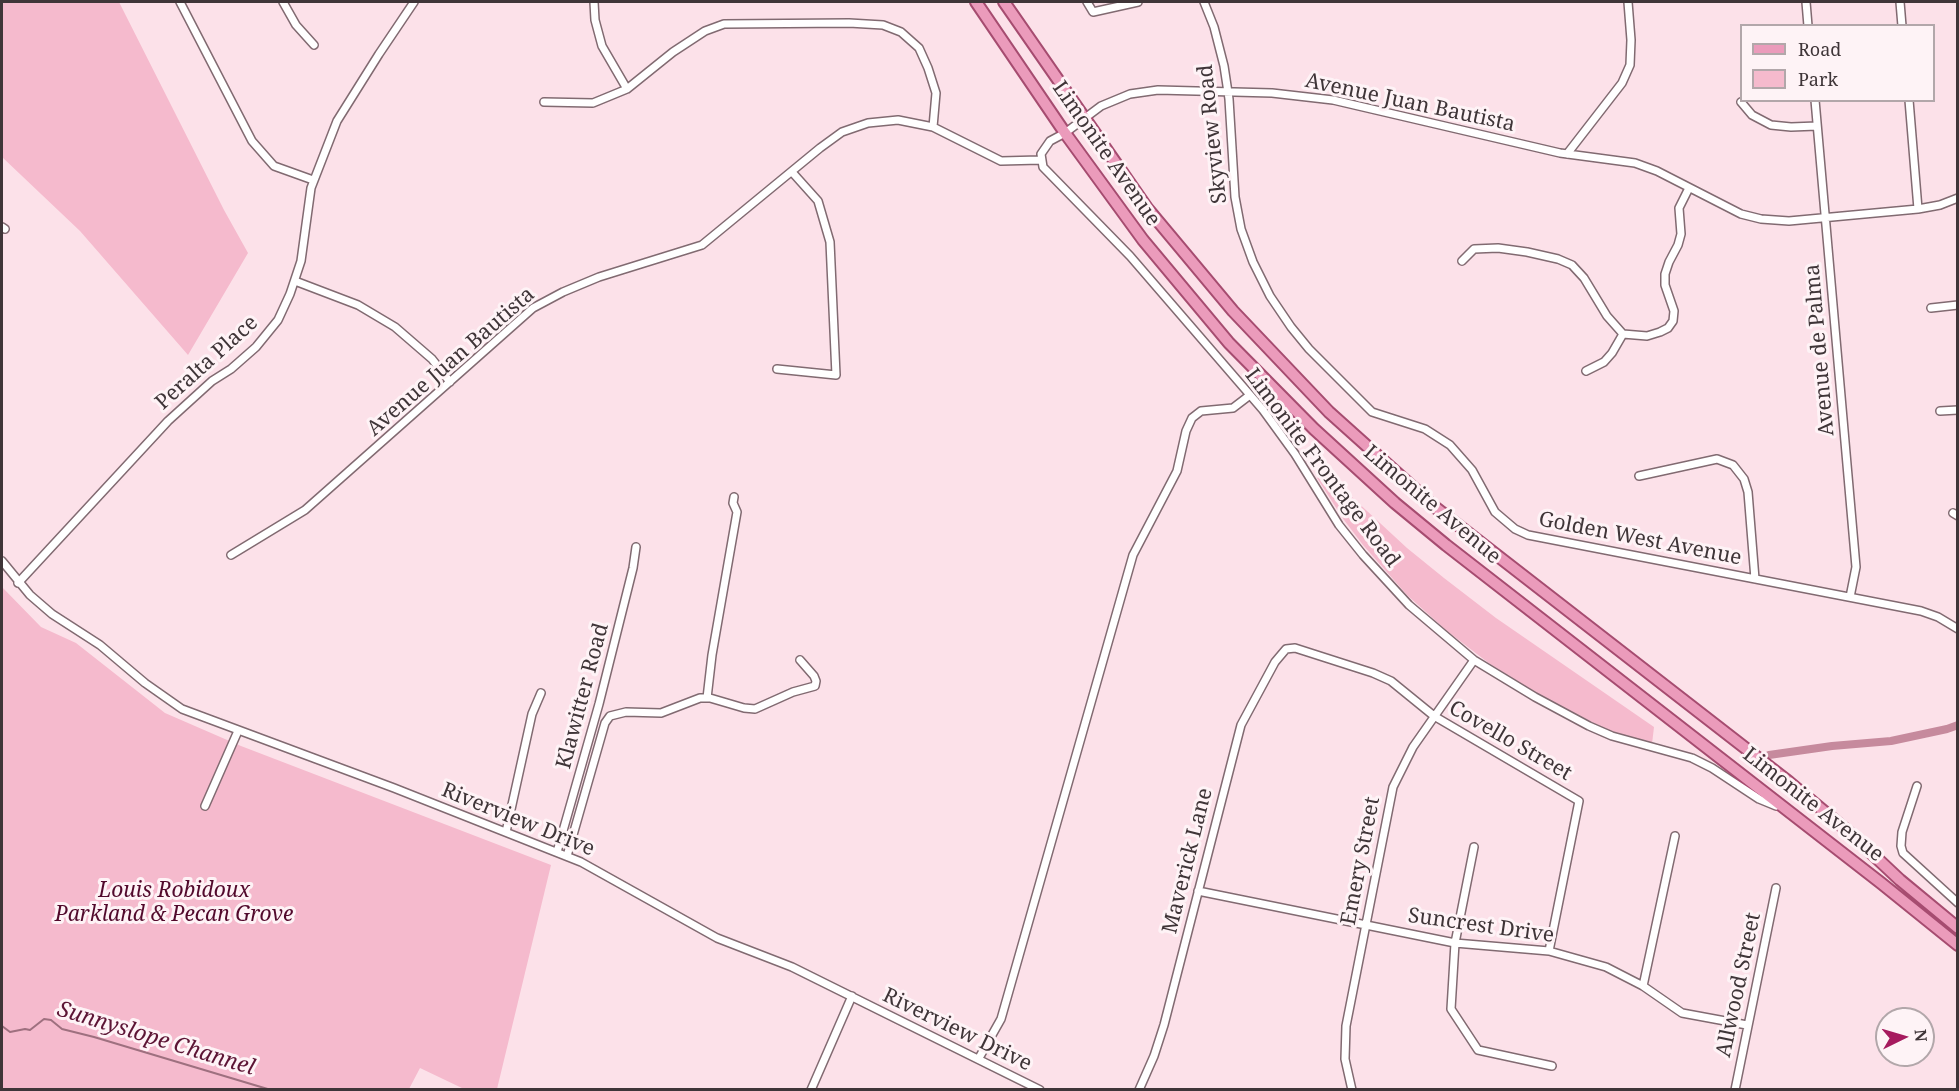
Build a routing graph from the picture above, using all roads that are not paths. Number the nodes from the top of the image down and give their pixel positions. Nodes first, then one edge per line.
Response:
1 (180, 2) edge
2 (283, 2) edge
3 (414, 2) edge
4 (594, 2) edge
5 (976, 2) edge
6 (1004, 2) edge
7 (1087, 2) edge
8 (1138, 2) edge
9 (1204, 2) edge
10 (1628, 2) edge
11 (1806, 2) edge
12 (1900, 2) edge
13 (1808, 24) edge
14 (1902, 24) edge
15 (314, 45) dead end
16 (627, 89) junction
17 (1228, 91) junction
18 (544, 102) dead end
19 (1741, 102) dead end
20 (1815, 102) edge
21 (1909, 102) edge
22 (1083, 118) junction
23 (1817, 126) junction
24 (933, 127) junction
25 (1065, 133) junction
26 (1567, 154) junction
27 (1040, 160) junction
28 (792, 172) junction
29 (313, 180) junction
30 (1689, 188) junction
31 (1958, 198) edge
32 (1918, 209) junction
33 (1825, 218) junction
34 (1241, 229) joint
35 (1462, 261) dead end
36 (295, 281) junction
37 (1958, 306) edge
38 (1931, 308) dead end
39 (1623, 334) junction
40 (777, 369) dead end
41 (1586, 371) dead end
42 (450, 382) junction
43 (1250, 395) junction
44 (1958, 410) edge
45 (1940, 411) dead end
46 (1640, 476) dead end
47 (734, 497) dead end
48 (636, 547) dead end
49 (231, 555) dead end
50 (2, 561) edge
51 (1755, 579) junction
52 (18, 582) junction
53 (1850, 597) junction
54 (1958, 629) edge
55 (1286, 649) joint
56 (800, 660) dead end
57 (1474, 660) junction
58 (541, 693) dead end
59 (707, 698) junction
60 (595, 716) junction
61 (1434, 716) junction
62 (607, 720) junction
63 (238, 731) junction
64 (1917, 786) dead end
65 (205, 806) dead end
66 (1789, 811) junction
67 (506, 832) junction
68 (1675, 836) dead end
69 (1474, 847) dead end
70 (557, 852) junction
71 (567, 856) junction
72 (1776, 888) dead end
73 (1198, 891) junction
74 (1958, 903) edge
75 (1365, 924) junction
76 (1958, 928) edge
77 (1455, 943) junction
78 (1958, 945) edge
79 (1549, 951) junction
80 (1643, 986) junction
81 (852, 996) junction
82 (1747, 1025) junction
83 (979, 1058) junction
84 (1552, 1066) dead end
85 (811, 1089) edge
86 (1040, 1089) edge
87 (1139, 1089) edge
88 (1352, 1089) edge
89 (1735, 1089) edge

1 - 29 street
2 - 15 street
3 - 29 street, Peralta Place
4 - 16 street
5 - 25 main road, Limonite Avenue
6 - 22 main road, Limonite Avenue
7 - 8 street
9 - 17 street, Skyview Road
10 - 26 street
11 - 13 street
12 - 14 street
16 - 18 street
16 - 24 street
17 - 22 street, Avenue Juan Bautista
17 - 26 street, Avenue Juan Bautista
17 - 34 street, Skyview Road
19 - 23 street
20 - 23 street, Avenue de Palma
21 - 32 street
22 - 25 street, Avenue Juan Bautista
22 - 76 main road, Limonite Avenue
23 - 33 street, Avenue de Palma
24 - 27 street, Avenue Juan Bautista
24 - 28 street, Avenue Juan Bautista
25 - 27 street, Avenue Juan Bautista
25 - 66 main road, Limonite Avenue
26 - 30 street, Avenue Juan Bautista
27 - 43 street, Limonite Frontage Road
28 - 40 street
28 - 42 street, Avenue Juan Bautista
29 - 36 street, Peralta Place
30 - 33 street, Avenue Juan Bautista
30 - 39 street
31 - 32 street, Avenue Juan Bautista
32 - 33 street, Avenue Juan Bautista
33 - 53 street, Avenue de Palma
34 - 51 street, Golden West Avenue
35 - 39 street
36 - 42 street
36 - 52 street, Peralta Place
37 - 38 street
39 - 41 street
42 - 49 street, Avenue Juan Bautista
43 - 57 street, Limonite Frontage Road
43 - 83 street
44 - 45 street
46 - 51 street
47 - 59 street
48 - 60 street, Klawitter Road
50 - 52 street, Riverview Drive
51 - 53 street, Golden West Avenue
52 - 63 street, Riverview Drive
53 - 54 street, Golden West Avenue
55 - 61 street, Covello Street
55 - 73 street, Maverick Lane
56 - 59 street
57 - 61 street, Emery Street
57 - 66 street, Limonite Frontage Road
58 - 67 street
59 - 62 street
60 - 62 street
60 - 70 street, Klawitter Road
61 - 75 street, Emery Street
61 - 79 street, Covello Street
62 - 71 street
63 - 65 street
63 - 67 street, Riverview Drive
64 - 74 street
66 - 78 main road, Limonite Avenue
67 - 70 street, Riverview Drive
68 - 80 street
69 - 77 street
70 - 71 street, Riverview Drive
71 - 81 street, Riverview Drive
72 - 82 street, Allwood Street
73 - 75 street, Suncrest Drive
73 - 87 street, Maverick Lane
75 - 77 street, Suncrest Drive
75 - 88 street, Emery Street
77 - 79 street, Suncrest Drive
77 - 84 street
79 - 80 street, Suncrest Drive
80 - 82 street, Suncrest Drive
81 - 83 street, Riverview Drive
81 - 85 street
82 - 89 street, Allwood Street
83 - 86 street, Riverview Drive

